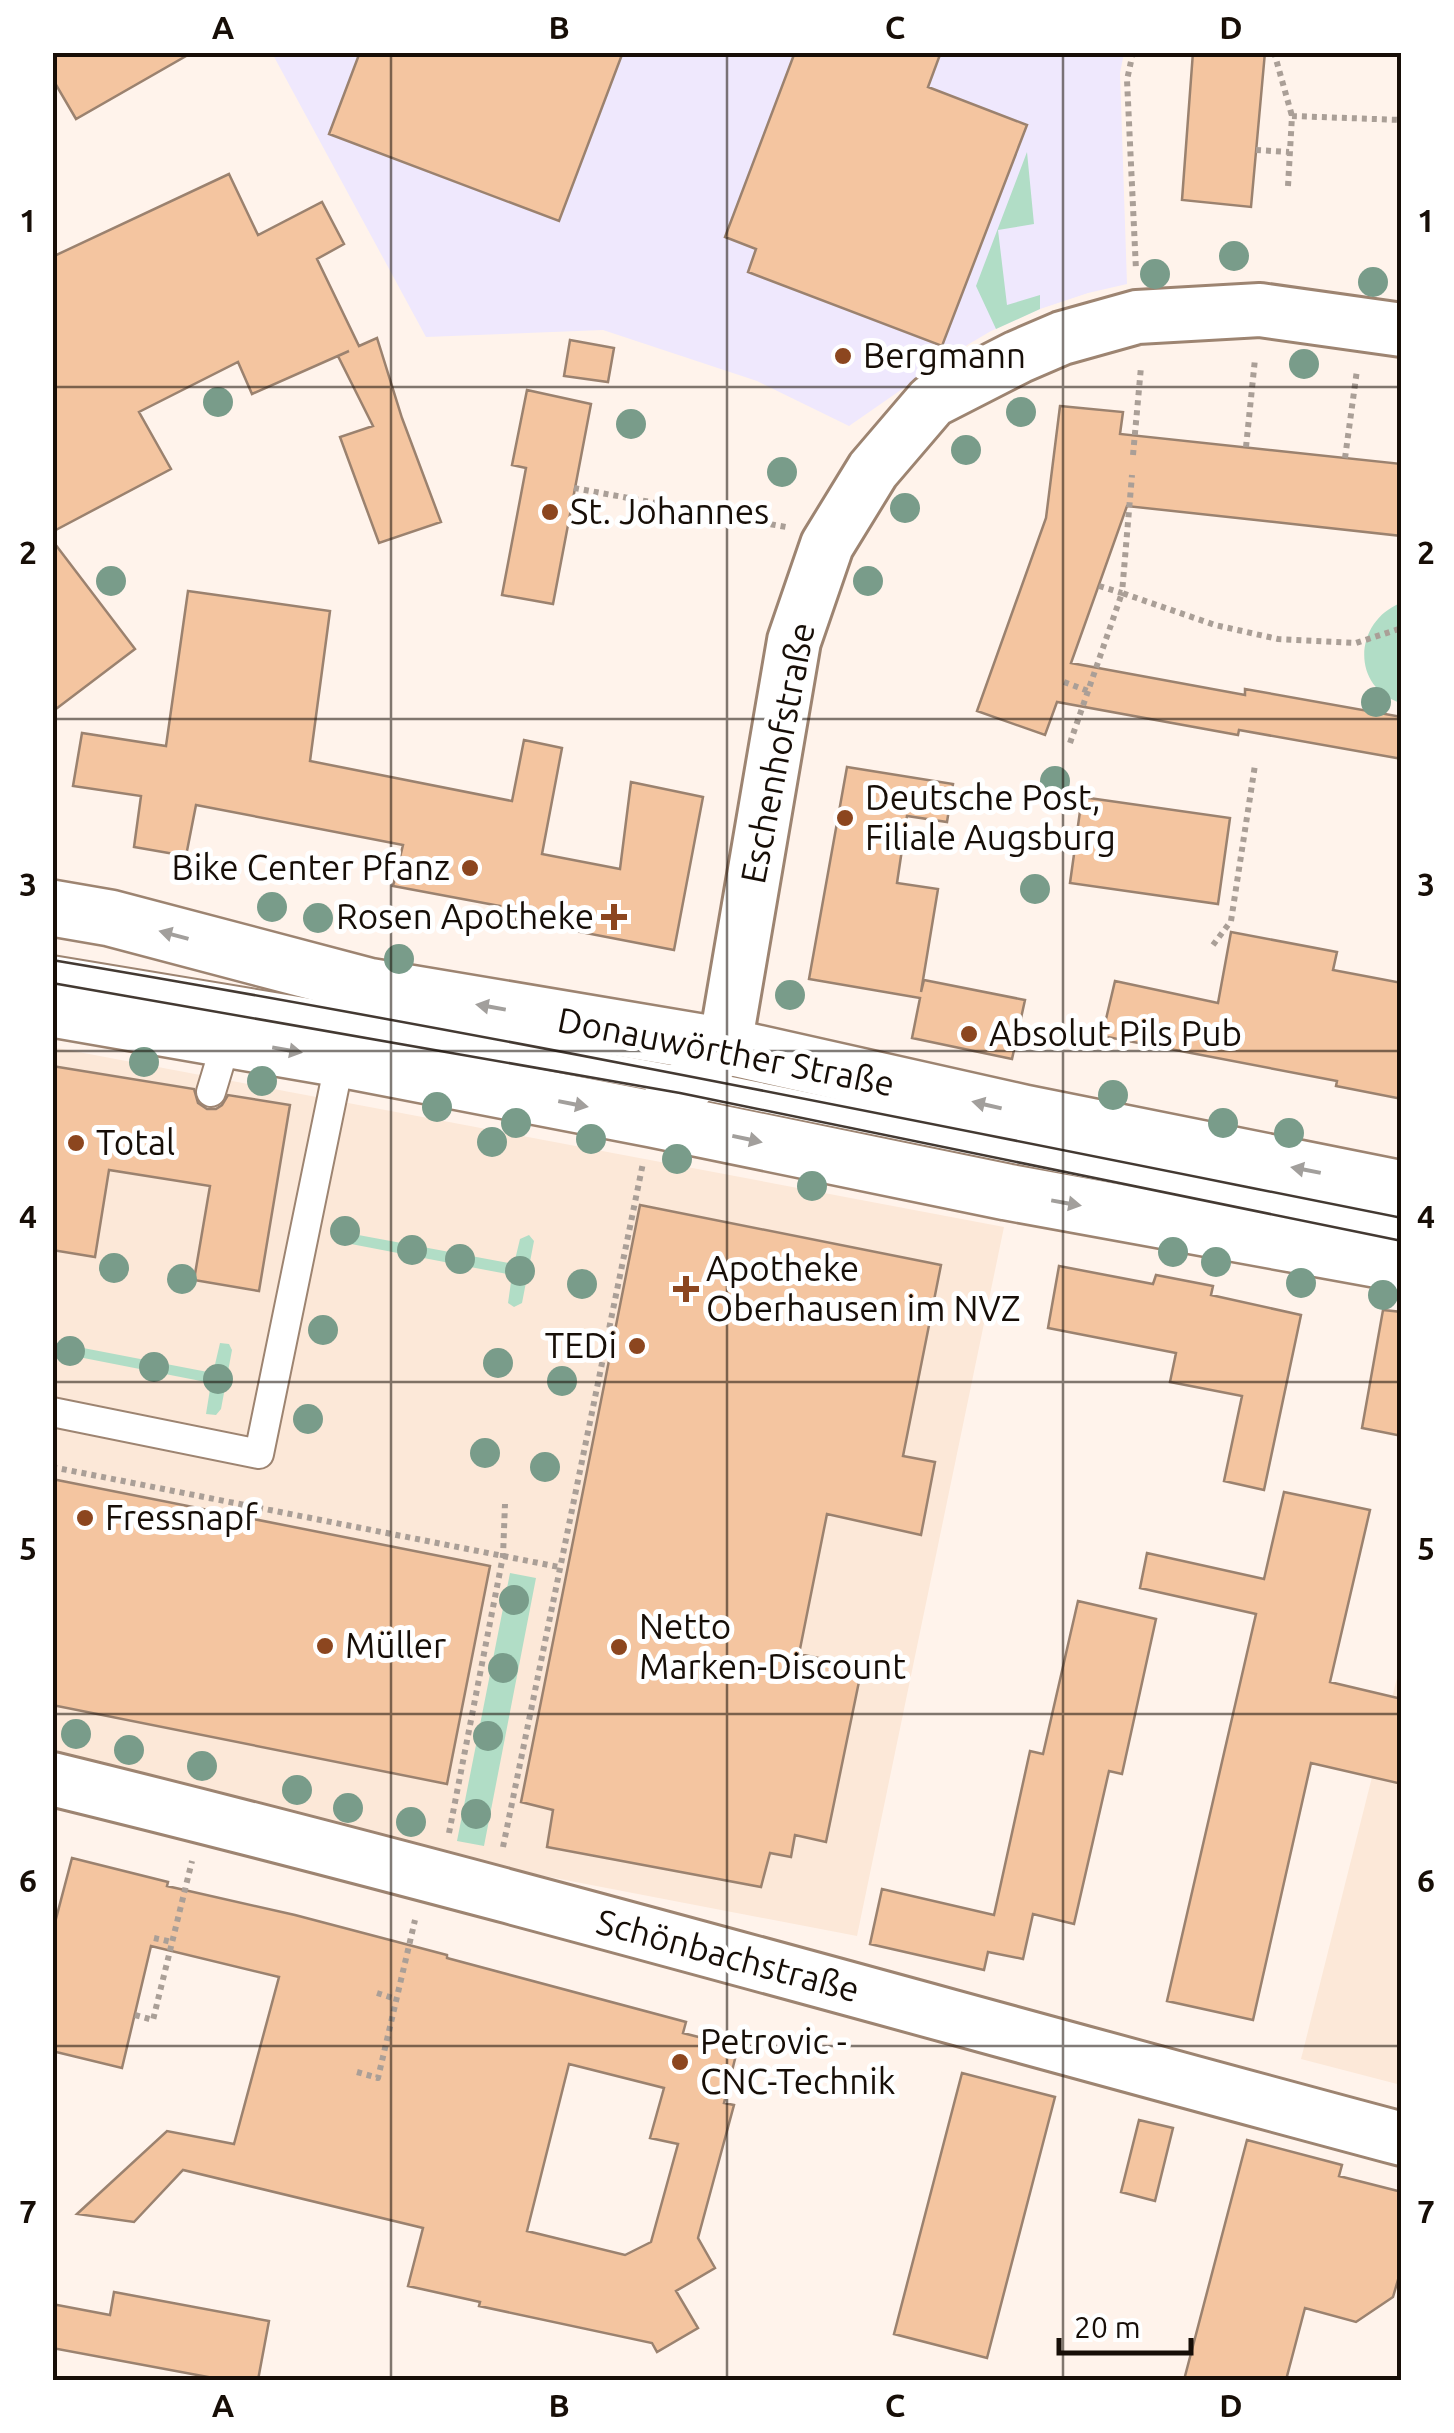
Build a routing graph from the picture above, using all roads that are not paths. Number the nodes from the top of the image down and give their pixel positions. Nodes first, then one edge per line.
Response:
1 (1382, 326) edge
2 (52, 908) edge
3 (52, 970) edge
4 (52, 1009) edge
5 (227, 1039) junction
6 (340, 1059) junction
7 (689, 1083) junction
8 (211, 1092) dead end
9 (1402, 1189) edge
10 (1402, 1228) edge
11 (1402, 1264) edge
12 (52, 1412) edge
13 (52, 1779) edge
14 (1402, 2138) edge

1 - 7 street, Eschenhofstraße
7 -> 2 main road, Donauwörther Straße
3 - 7 lane
4 - 5 main road, Donauwörther Straße
5 -> 6 main road, Donauwörther Straße
5 - 8 lane
6 -> 7 main road, Donauwörther Straße
6 - 12 lane
9 -> 7 main road, Donauwörther Straße
7 - 10 lane
7 -> 11 main road, Donauwörther Straße
13 - 14 street, Schönbachstraße

